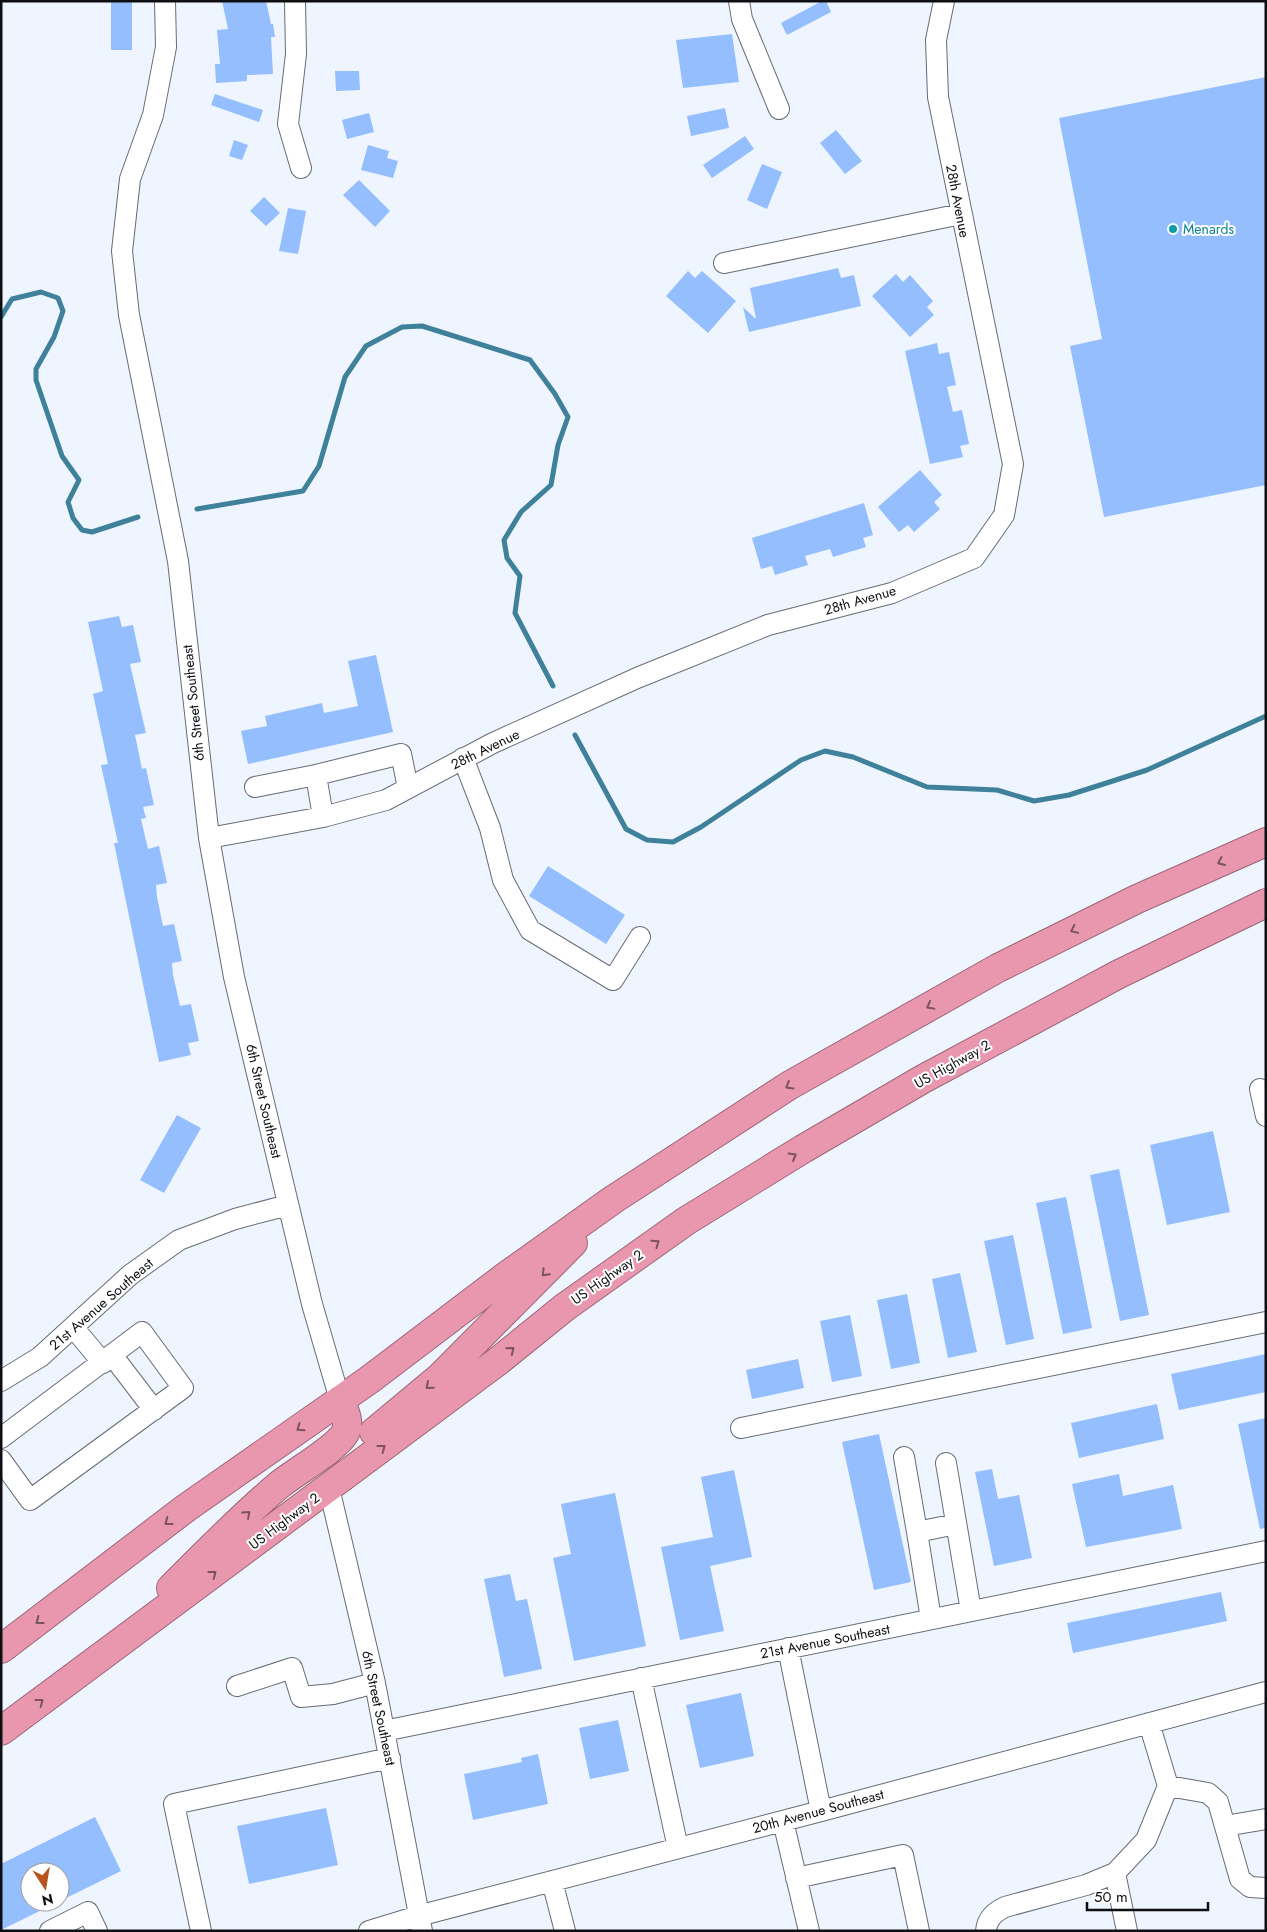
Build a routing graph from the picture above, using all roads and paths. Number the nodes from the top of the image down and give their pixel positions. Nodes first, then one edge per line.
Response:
1 (165, 1) edge
2 (295, 1) edge
3 (738, 1) edge
4 (944, 1) edge
5 (780, 109) dead end
6 (301, 168) dead end
7 (961, 214) junction
8 (724, 264) dead end
9 (463, 758) junction
10 (316, 775) junction
11 (255, 788) dead end
12 (408, 788) junction
13 (323, 817) junction
14 (209, 838) junction
15 (1266, 842) edge
16 (1266, 903) edge
17 (1266, 922) edge
18 (640, 937) dead end
19 (1119, 974) junction
20 (1260, 1089) dead end
21 (1266, 1116) edge
22 (614, 1199) junction
23 (288, 1206) junction
24 (1266, 1322) edge
25 (73, 1327) junction
26 (108, 1359) junction
27 (1, 1381) edge
28 (340, 1400) junction
29 (154, 1410) junction
30 (741, 1428) dead end
31 (3, 1434) edge
32 (904, 1457) dead end
33 (1, 1460) edge
34 (946, 1464) dead end
35 (328, 1488) junction
36 (956, 1524) junction
37 (917, 1532) junction
38 (1266, 1551) edge
39 (971, 1611) junction
40 (932, 1619) junction
41 (1, 1648) edge
42 (788, 1648) junction
43 (641, 1678) junction
44 (71, 1679) junction
45 (375, 1682) junction
46 (237, 1686) dead end
47 (1266, 1692) edge
48 (1149, 1723) junction
49 (384, 1730) junction
50 (1, 1731) edge
51 (390, 1758) junction
52 (1168, 1786) junction
53 (821, 1811) junction
54 (1266, 1819) edge
55 (783, 1820) junction
56 (1225, 1826) junction
57 (678, 1848) junction
58 (1115, 1873) junction
59 (796, 1878) junction
60 (552, 1881) junction
61 (1266, 1888) edge
62 (420, 1923) edge
63 (50, 1931) edge
64 (97, 1931) edge
65 (201, 1931) edge
66 (369, 1931) edge
67 (565, 1931) edge
68 (809, 1931) edge
69 (919, 1931) edge
70 (986, 1931) edge
71 (1128, 1931) edge

1 - 14 street, 6th Street Southeast
2 - 6 street
3 - 5 street
4 - 7 street, 28th Avenue
7 - 8 street
7 - 9 street, 28th Avenue
9 - 12 street, 28th Avenue
9 - 18 street
10 - 11 street
10 - 12 street
10 - 13 street
12 - 13 street, 28th Avenue
13 - 14 street, 28th Avenue
14 - 23 street, 6th Street Southeast
15 -> 22 highway
16 - 19 highway, US Highway 2
17 - 19 highway
35 -> 19 highway, US Highway 2
20 - 21 street
22 - 28 highway
22 -> 35 highway
23 - 25 street, 21st Avenue Southeast
23 - 28 street, 6th Street Southeast
24 - 30 street
25 - 26 street
25 - 27 street, 21st Avenue Southeast
26 - 29 street
26 - 29 street
26 - 31 street
28 -> 41 highway
44 -> 28 highway
29 - 33 street
32 - 37 street
34 - 36 street
44 -> 35 highway, US Highway 2
35 - 45 street, 6th Street Southeast
36 - 37 street
36 - 39 street
37 - 40 street
38 - 39 street, 21st Avenue Southeast
39 - 40 street, 21st Avenue Southeast
40 - 42 street, 21st Avenue Southeast
42 - 43 street, 21st Avenue Southeast
42 - 53 street
43 - 49 street, 21st Avenue Southeast
43 - 57 street
50 -> 44 highway, US Highway 2
45 - 46 street
45 - 49 street, 6th Street Southeast
47 - 48 street, 20th Avenue Southeast
48 - 52 street
48 - 53 street, 20th Avenue Southeast
49 - 51 street, 6th Street Southeast
51 - 62 street, 6th Street Southeast
51 - 65 street
52 - 56 street
52 - 58 street
53 - 55 street, 20th Avenue Southeast
54 - 56 street
55 - 57 street, 20th Avenue Southeast
55 - 59 street
56 - 61 street
57 - 60 street, 20th Avenue Southeast
58 - 70 street
58 - 71 street
59 - 68 street
59 - 69 street
60 - 62 street, 20th Avenue Southeast
60 - 67 street
62 - 66 street, 20th Avenue Southeast
63 - 64 street

